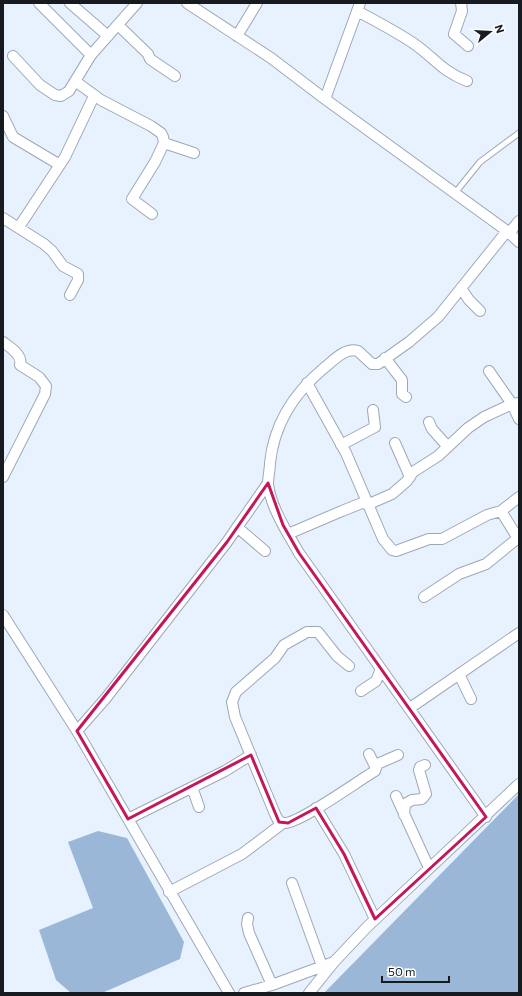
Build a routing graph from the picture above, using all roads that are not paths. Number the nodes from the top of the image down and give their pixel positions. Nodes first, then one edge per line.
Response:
1 (39, 3) edge
2 (70, 3) edge
3 (137, 3) edge
4 (187, 3) edge
5 (256, 3) edge
6 (463, 4) edge
7 (358, 7) edge
8 (118, 25) junction
9 (108, 36) junction
10 (237, 36) junction
11 (468, 46) dead end
12 (91, 55) junction
13 (14, 56) dead end
14 (175, 76) dead end
15 (76, 81) junction
16 (467, 81) dead end
17 (94, 96) junction
18 (325, 99) junction
19 (3, 116) edge
20 (519, 133) edge
21 (164, 143) junction
22 (194, 152) dead end
23 (60, 165) junction
24 (455, 193) junction
25 (152, 214) dead end
26 (3, 218) edge
27 (519, 221) edge
28 (19, 227) junction
29 (508, 232) junction
30 (519, 242) edge
31 (461, 288) junction
32 (70, 295) dead end
33 (480, 311) dead end
34 (3, 342) edge
35 (385, 358) junction
36 (489, 371) dead end
37 (307, 383) junction
38 (406, 397) dead end
39 (516, 404) edge
40 (373, 410) dead end
41 (519, 419) edge
42 (429, 422) dead end
43 (395, 443) dead end
44 (341, 445) junction
45 (448, 447) junction
46 (3, 477) edge
47 (410, 477) junction
48 (268, 483) junction
49 (519, 497) edge
50 (369, 504) junction
51 (501, 511) junction
52 (237, 527) junction
53 (288, 534) junction
54 (518, 539) edge
55 (265, 550) dead end
56 (424, 597) dead end
57 (3, 615) edge
58 (519, 634) edge
59 (349, 666) dead end
60 (381, 669) junction
61 (459, 674) junction
62 (361, 691) dead end
63 (471, 699) dead end
64 (410, 708) junction
65 (77, 731) junction
66 (369, 754) dead end
67 (251, 755) junction
68 (398, 755) dead end
69 (375, 765) junction
70 (424, 765) dead end
71 (519, 784) edge
72 (192, 787) junction
73 (396, 796) dead end
74 (199, 807) dead end
75 (316, 808) junction
76 (404, 815) junction
77 (486, 817) junction
78 (128, 819) junction
79 (283, 823) junction
80 (429, 868) junction
81 (292, 883) dead end
82 (169, 892) junction
83 (248, 918) dead end
84 (375, 919) junction
85 (334, 962) junction
86 (322, 966) junction
87 (272, 985) junction
88 (229, 993) edge
89 (244, 993) edge
90 (309, 993) edge

1 - 12 street
2 - 9 street
3 - 8 street
4 - 10 street
5 - 10 street
6 - 11 street
7 - 16 street
7 - 18 street
8 - 9 street
8 - 14 street
9 - 12 street
10 - 18 street
12 - 15 street
13 - 15 street
15 - 17 street
17 - 21 street
17 - 23 street
18 - 24 street
19 - 23 street
20 - 24 lane
21 - 22 street
21 - 25 street
23 - 28 street
24 - 29 street
26 - 28 street
27 - 29 street
28 - 32 street
29 - 30 street
29 - 31 street
31 - 33 street
31 - 35 street
34 - 46 street
35 - 37 street
35 - 38 street
36 - 39 street
37 - 44 street
37 - 48 street
39 - 41 street
39 - 45 street
40 - 44 street
42 - 45 street
43 - 47 street
44 - 50 street
45 - 47 street
47 - 50 street
48 - 52 street
48 - 53 street
49 - 51 street
50 - 51 street
50 - 53 street
51 - 54 street
52 - 55 street
52 - 65 street
53 - 60 street
54 - 56 street
57 - 65 street
58 - 61 street
59 - 67 street
60 - 62 street
60 - 64 street
61 - 63 street
61 - 64 street
64 - 77 street
65 - 78 street
66 - 69 street
67 - 72 street
67 - 79 street
68 - 69 street
69 - 75 street
70 - 76 street
71 - 77 street
72 - 74 street
72 - 78 street
73 - 76 street
75 - 79 street
75 - 84 street
76 - 80 street
77 - 80 street
78 - 82 street
79 - 82 street
80 - 84 street
81 - 86 street
82 - 88 street
83 - 87 street
84 - 85 street
85 - 86 street
85 - 90 street
86 - 87 street
87 - 89 street

